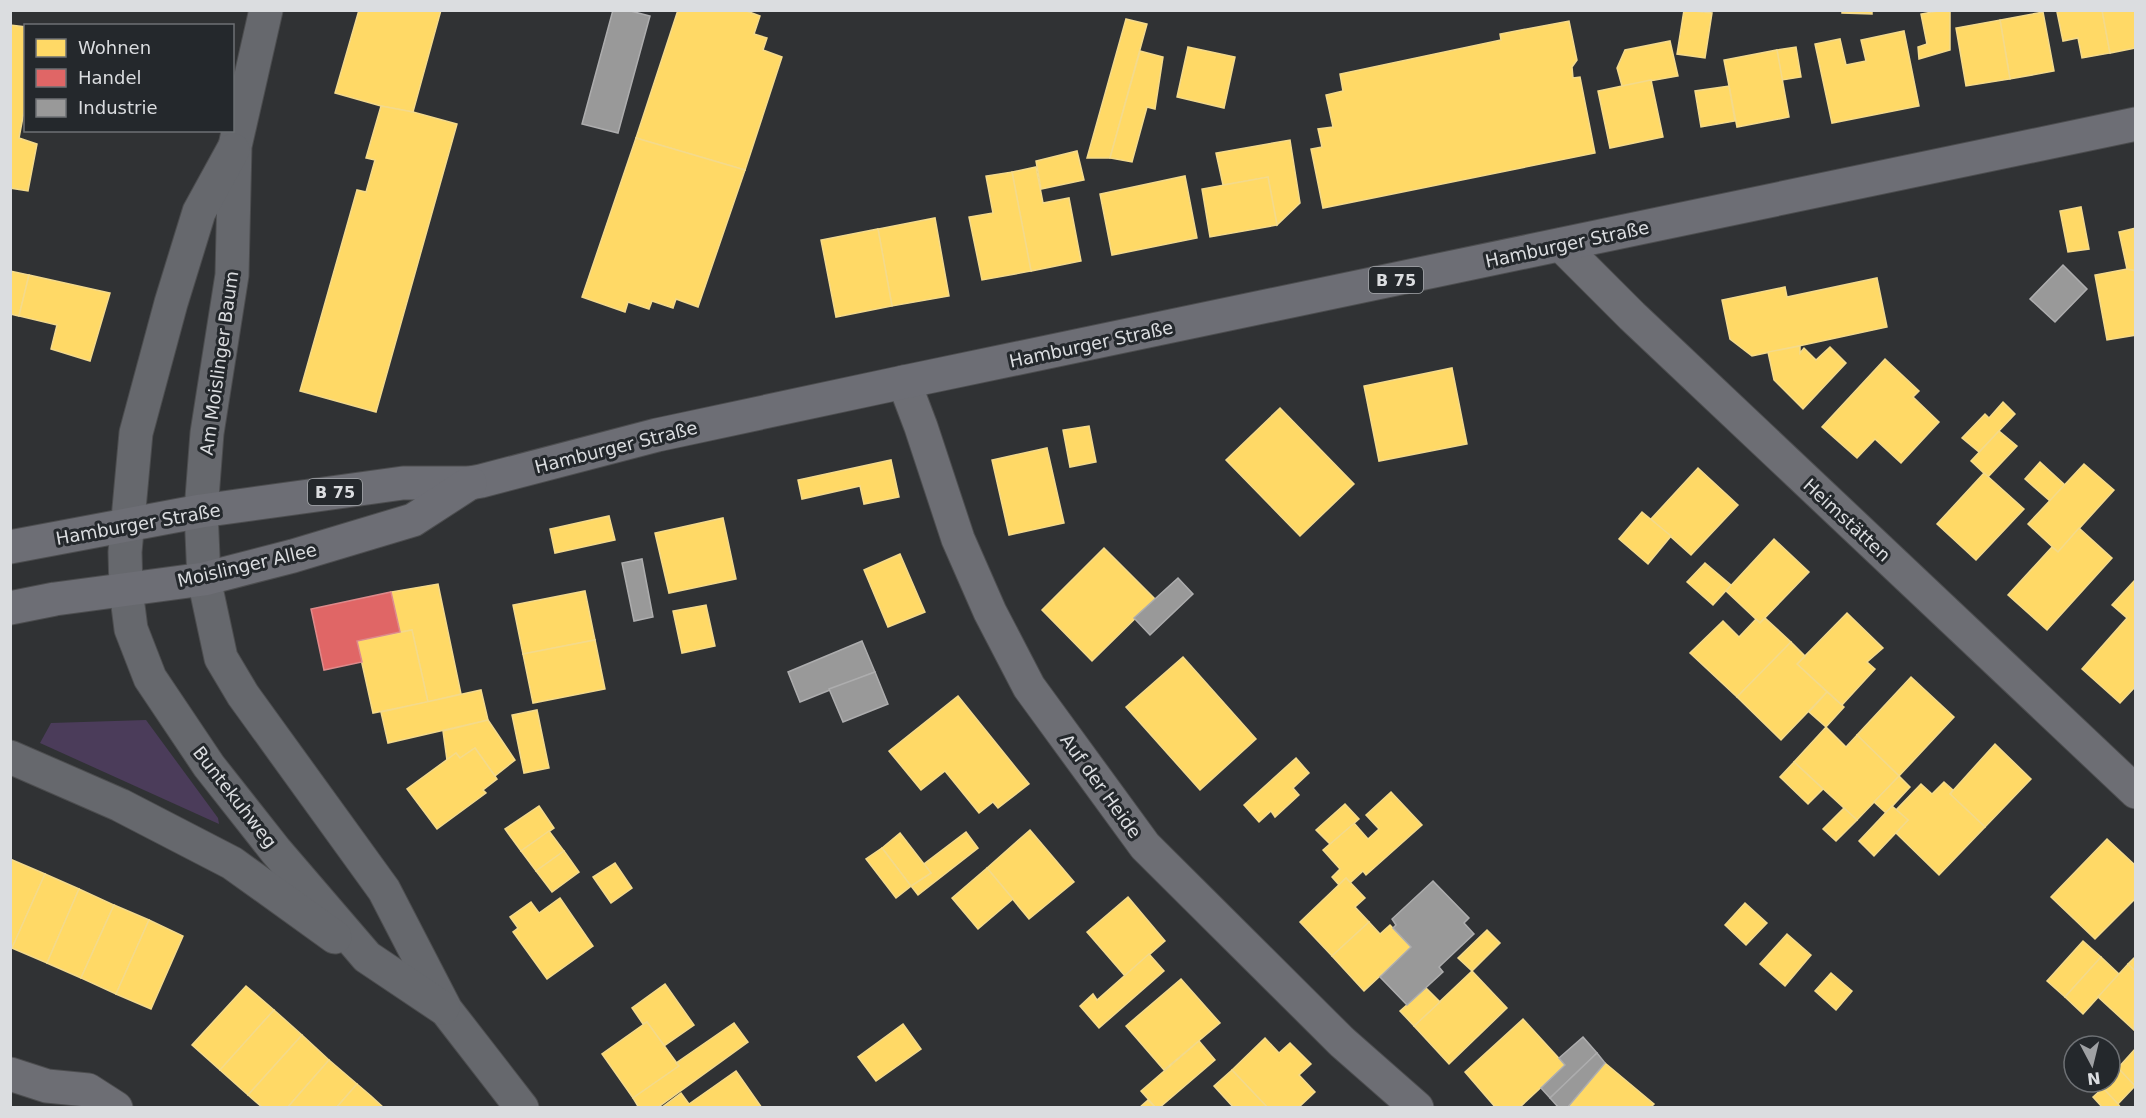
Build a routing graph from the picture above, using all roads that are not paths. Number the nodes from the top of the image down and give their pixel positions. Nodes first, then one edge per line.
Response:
1 (266, 10) edge
2 (2136, 124) edge
3 (235, 146) junction
4 (1561, 245) junction
5 (904, 382) junction
6 (470, 483) junction
7 (201, 511) junction
8 (127, 526) junction
9 (10, 547) edge
10 (204, 579) junction
11 (126, 590) junction
12 (10, 608) edge
13 (10, 757) edge
14 (2136, 792) edge
15 (367, 957) junction
16 (446, 1010) junction
17 (10, 1074) edge
18 (116, 1107) edge
19 (522, 1107) edge
20 (1417, 1107) edge

1 - 3 main road, Am Moislinger Baum
2 - 4 main road, Hamburger Straße / B 75
3 - 7 main road, Am Moislinger Baum
3 - 8 main road, Am Moislinger Baum
4 - 5 main road, Hamburger Straße / B 75
4 - 14 street, Heimstätten
5 - 6 main road, Hamburger Straße / B 75
5 - 20 street, Auf der Heide
6 - 7 main road, Hamburger Straße / B 75
6 - 10 main road, Moislinger Allee / B 75
7 - 8 main road, Hamburger Straße / B 75
7 - 10 main road, Am Moislinger Baum
8 - 9 main road, Hamburger Straße / B 75
8 - 11 main road, Buntekuhweg
10 - 11 main road, Moislinger Allee / B 75
10 - 16 main road, Buntekuhweg
11 - 12 main road, Moislinger Allee / B 75
11 - 15 main road, Buntekuhweg
13 - 15 main road
15 - 16 main road, Buntekuhweg
16 - 19 main road, Buntekuhweg
17 - 18 street

